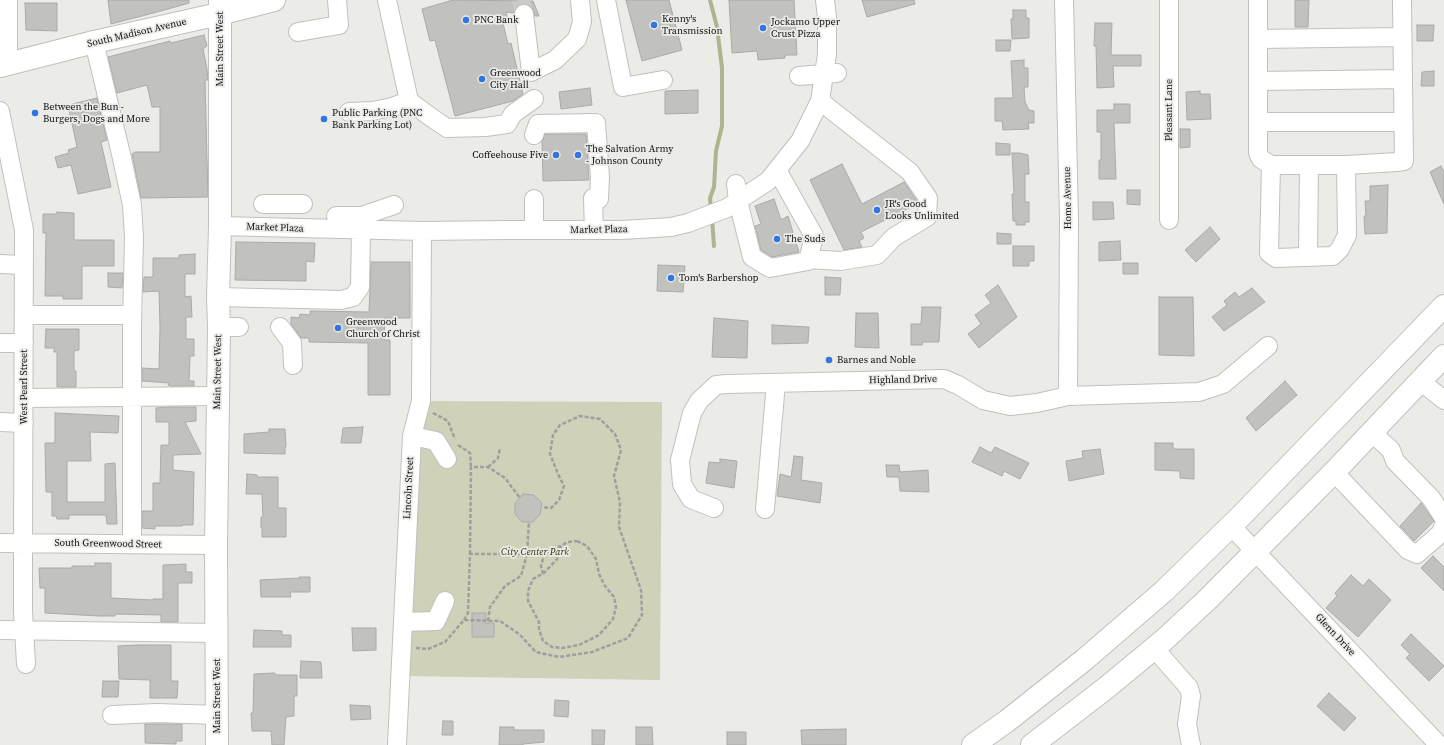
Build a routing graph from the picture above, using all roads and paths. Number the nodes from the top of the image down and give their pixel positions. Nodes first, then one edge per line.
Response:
1 (8, 0) edge
2 (274, 0) edge
3 (337, 0) edge
4 (387, 0) edge
5 (580, 0) edge
6 (606, 0) edge
7 (825, 0) edge
8 (1064, 0) edge
9 (1169, 0) edge
10 (1258, 0) edge
11 (220, 7) edge
12 (1402, 7) edge
13 (524, 14) tunnel mouth
14 (298, 32) dead end
15 (1402, 37) junction
16 (1258, 39) junction
17 (94, 42) junction
18 (3, 66) edge
19 (1403, 79) junction
20 (663, 80) dead end
21 (1258, 81) junction
22 (534, 99) dead end
23 (409, 101) junction
24 (820, 101) junction
25 (0, 111) edge
26 (349, 112) dead end
27 (1258, 122) junction
28 (1403, 122) junction
29 (534, 135) dead end
30 (1271, 165) junction
31 (1309, 165) junction
32 (1346, 165) junction
33 (777, 170) junction
34 (737, 192) junction
35 (534, 199) dead end
36 (263, 204) dead end
37 (394, 205) dead end
38 (336, 216) dead end
39 (1169, 220) dead end
40 (220, 226) junction
41 (294, 229) junction
42 (361, 230) junction
43 (534, 230) junction
44 (594, 230) junction
45 (422, 231) junction
46 (1308, 257) junction
47 (808, 259) junction
48 (0, 264) edge
49 (24, 264) junction
50 (218, 297) junction
51 (1444, 306) edge
52 (132, 314) junction
53 (24, 315) junction
54 (280, 327) dead end
55 (0, 343) edge
56 (24, 343) junction
57 (1268, 346) dead end
58 (1444, 356) edge
59 (293, 365) dead end
60 (1420, 381) junction
61 (776, 383) junction
62 (218, 396) junction
63 (1068, 396) junction
64 (24, 398) junction
65 (133, 398) junction
66 (1444, 400) edge
67 (0, 422) edge
68 (24, 423) junction
69 (1371, 432) junction
70 (412, 436) junction
71 (500, 448) dead end
72 (447, 458) dead end
73 (488, 467) junction
74 (1334, 472) junction
75 (520, 498) dead end
76 (542, 507) dead end
77 (714, 508) dead end
78 (765, 509) dead end
79 (1444, 518) edge
80 (528, 522) dead end
81 (1444, 525) edge
82 (1231, 526) junction
83 (0, 543) edge
84 (23, 543) junction
85 (132, 544) junction
86 (216, 545) junction
87 (561, 546) junction
88 (1256, 552) junction
89 (470, 554) junction
90 (527, 554) junction
91 (544, 555) junction
92 (543, 574) junction
93 (445, 601) dead end
94 (464, 620) junction
95 (488, 621) junction
96 (403, 622) junction
97 (0, 630) edge
98 (24, 630) junction
99 (217, 633) junction
100 (402, 647) junction
101 (1154, 648) junction
102 (26, 664) dead end
103 (217, 714) junction
104 (112, 715) dead end
105 (217, 745) edge
106 (397, 745) edge
107 (973, 745) edge
108 (1032, 745) edge
109 (1191, 745) edge
110 (1439, 745) edge

1 - 18 street
2 - 11 main road, South Madison Avenue
3 - 14 street
4 - 23 street
5 - 13 street
6 - 20 street
7 - 24 street, Market Plaza
8 - 63 street, Home Avenue
9 - 39 street, Pleasant Lane
10 - 16 street
11 - 17 main road, South Madison Avenue
11 - 40 main road, Main Street West
12 - 15 street
15 - 16 street
15 - 19 street
16 - 21 street
17 - 18 main road, South Madison Avenue
17 - 52 street
19 - 21 street
19 - 28 street
21 - 27 street
22 - 23 street
23 - 26 street
24 - 33 street, Market Plaza
24 - 47 street
25 - 49 street, West Pearl Street
27 - 28 street
27 - 30 street
28 - 32 street
29 - 44 street
30 - 31 street
30 - 46 street
31 - 32 street
31 - 46 street
32 - 46 street
33 - 34 street, Market Plaza
33 - 47 street
34 - 44 street, Market Plaza
34 - 47 street
35 - 43 street
36 - 41 street
37 - 38 street
40 - 41 street, Market Plaza
40 - 50 main road, Main Street West
41 - 42 street, Market Plaza
42 - 45 street, Market Plaza
42 - 50 street
43 - 44 street, Market Plaza
43 - 45 street, Market Plaza
45 - 70 street, Lincoln Street
48 - 49 street
49 - 53 street, West Pearl Street
50 - 62 main road, Main Street West
51 - 82 main road
52 - 53 street
52 - 65 street
53 - 56 street, West Pearl Street
54 - 59 street
55 - 56 street
56 - 64 street, West Pearl Street
57 - 63 street, Highland Drive
58 - 60 main road
60 - 66 street
60 - 69 main road
61 - 63 street, Highland Drive
61 - 77 street, Highland Drive
61 - 78 street
62 - 65 street
62 - 86 main road, Main Street West
64 - 65 street
64 - 68 street, West Pearl Street
65 - 85 street
67 - 68 street
68 - 84 street, West Pearl Street
69 - 74 main road
69 - 79 street
70 - 72 street
70 - 96 street, Lincoln Street
71 - 73 path
73 - 75 path
73 - 89 path
74 - 81 street
74 - 88 main road
76 - 95 path
80 - 90 path
82 - 88 street, Glenn Drive
82 - 107 main road
83 - 84 street, South Greenwood Street
84 - 85 street, South Greenwood Street
84 - 98 street, West Pearl Street
85 - 86 street, South Greenwood Street
86 - 99 main road, Main Street West
87 - 91 path
87 - 92 path
87 - 92 path
88 - 101 main road
88 - 110 street, Glenn Drive
89 - 90 path
89 - 94 path
90 - 91 path
90 - 95 path
91 - 92 path
93 - 96 street
94 - 95 path
94 - 100 path
96 - 100 street, Lincoln Street
97 - 98 street
98 - 99 street
98 - 102 street, West Pearl Street
99 - 103 main road, Main Street West
100 - 106 street, Lincoln Street
101 - 108 main road
101 - 109 street
103 - 104 street
103 - 105 main road, Main Street West

